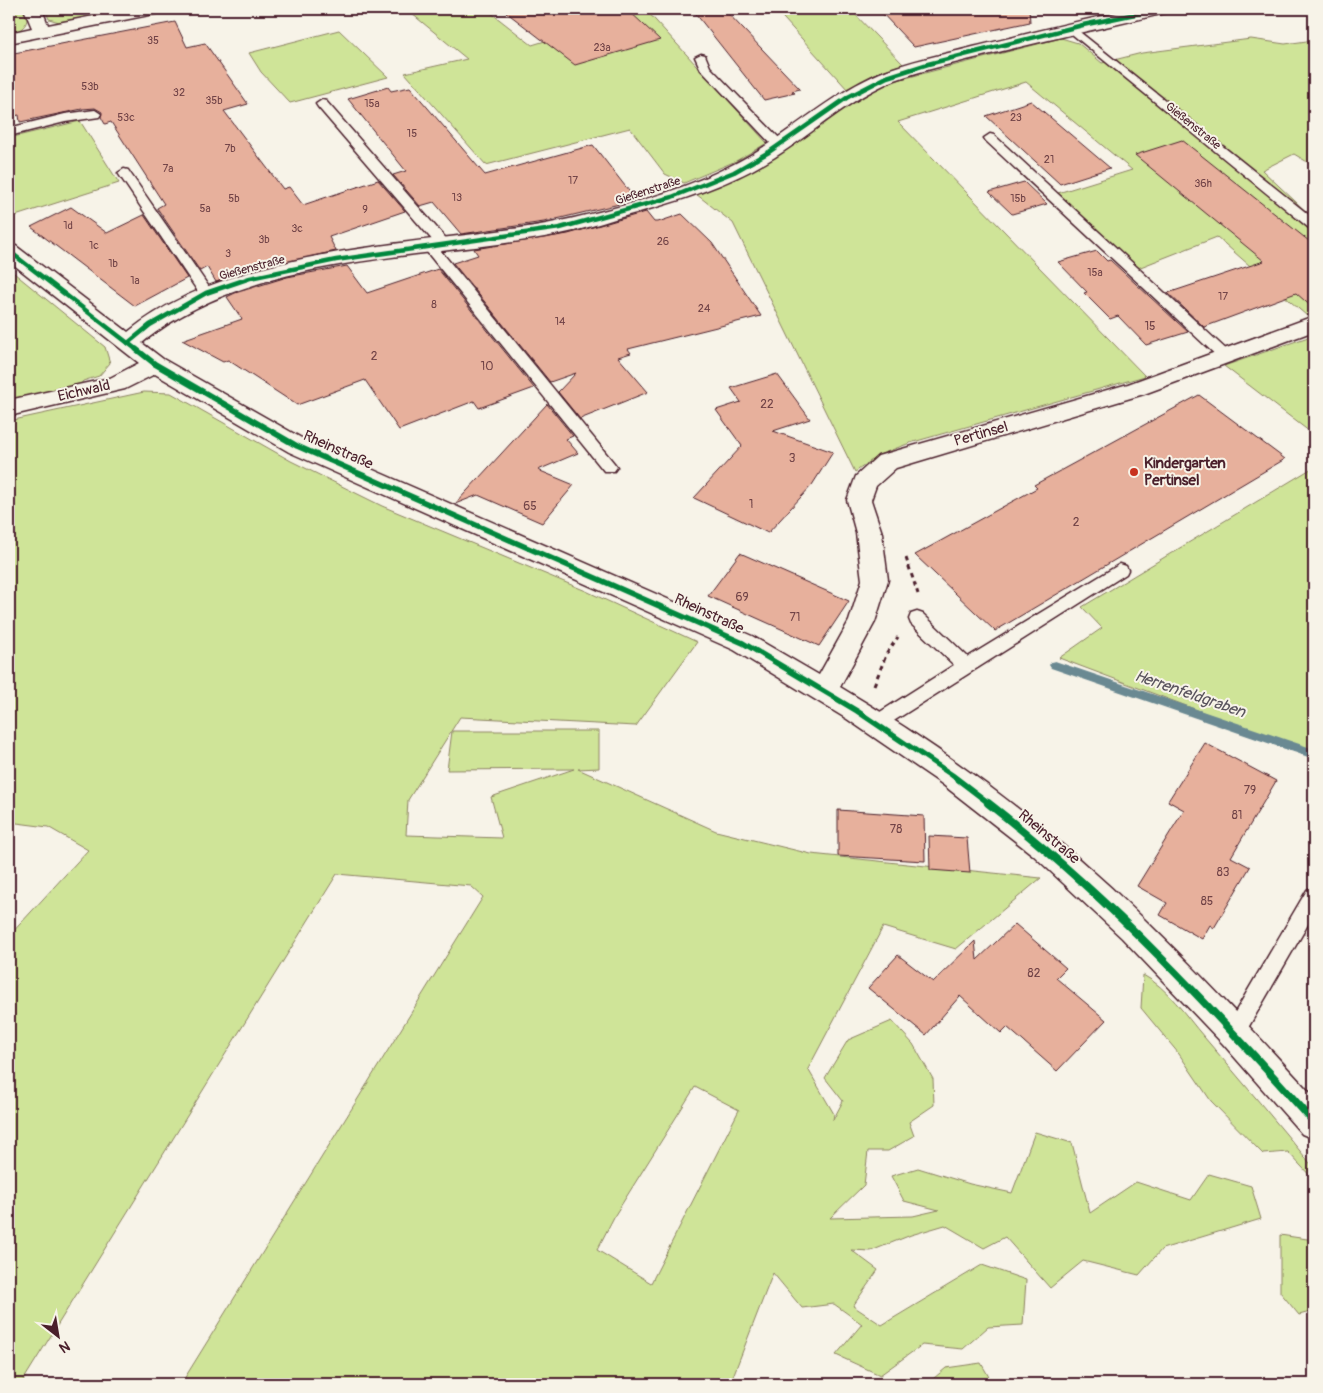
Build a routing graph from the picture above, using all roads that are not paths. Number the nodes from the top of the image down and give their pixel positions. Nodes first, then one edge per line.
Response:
1 (33, 9) edge
2 (154, 9) edge
3 (1159, 9) edge
4 (1071, 28) junction
5 (42, 31) junction
6 (9, 38) edge
7 (701, 58) dead end
8 (322, 104) dead end
9 (95, 114) dead end
10 (9, 132) edge
11 (990, 138) dead end
12 (779, 145) junction
13 (124, 173) dead end
14 (1314, 225) edge
15 (438, 247) junction
16 (9, 251) edge
17 (206, 293) junction
18 (1314, 323) edge
19 (128, 343) junction
20 (1225, 356) junction
21 (155, 364) junction
22 (9, 408) edge
23 (609, 467) dead end
24 (1120, 570) dead end
25 (917, 619) dead end
26 (967, 667) junction
27 (824, 691) junction
28 (875, 724) junction
29 (1314, 896) edge
30 (1234, 1033) junction
31 (1314, 1122) edge

1 - 5 street
2 - 5 street
3 - 4 street, Gießenstraße
4 - 12 street, Gießenstraße
4 - 14 lane, Gießenstraße
5 - 6 street
7 - 12 lane
8 - 15 lane
9 - 10 lane
11 - 20 lane
12 - 15 street, Gießenstraße
13 - 17 lane, Gießenstraße
15 - 17 street, Gießenstraße
15 - 23 lane
16 - 19 street, Rheinstraße
17 - 19 street, Gießenstraße
18 - 20 street, Pertinsel
19 - 21 street, Rheinstraße
20 - 27 street, Pertinsel
21 - 22 street, Eichwald
21 - 27 street, Rheinstraße
24 - 26 lane
25 - 26 lane
26 - 28 lane
27 - 28 street, Rheinstraße
28 - 30 street, Rheinstraße
29 - 30 lane
30 - 31 street, Rheinstraße

